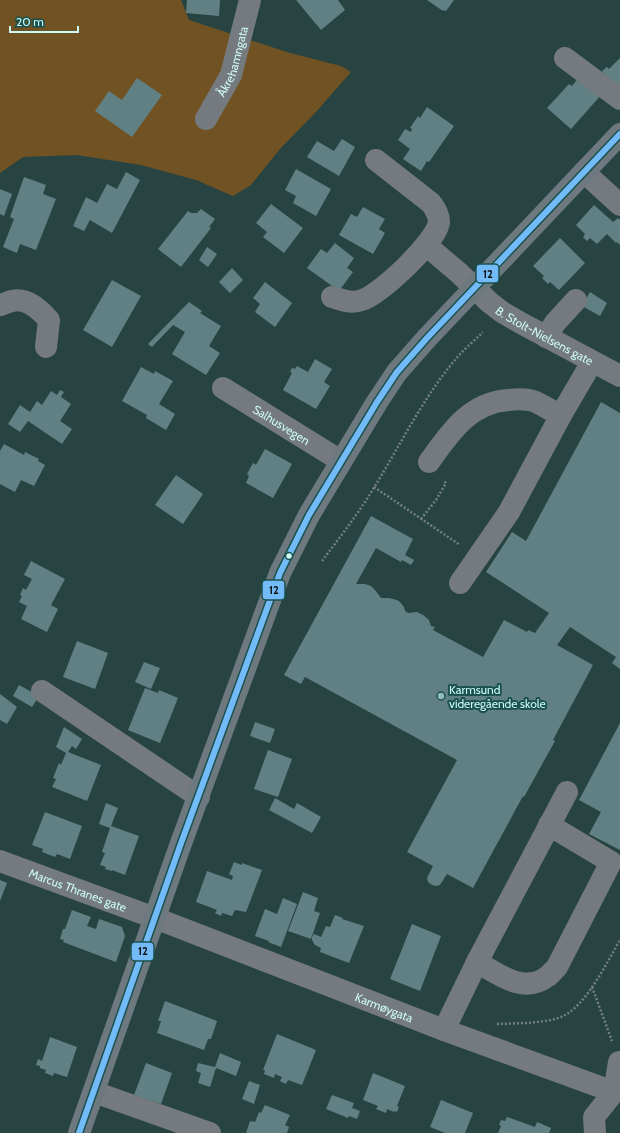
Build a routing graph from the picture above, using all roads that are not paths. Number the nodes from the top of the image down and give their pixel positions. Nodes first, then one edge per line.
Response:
1 (250, 0) edge
2 (565, 58) dead end
3 (620, 99) edge
4 (206, 119) dead end
5 (620, 134) edge
6 (376, 160) dead end
7 (584, 172) junction
8 (620, 205) edge
9 (426, 245) junction
10 (475, 288) junction
11 (332, 297) dead end
12 (576, 300) dead end
13 (0, 306) edge
14 (546, 337) junction
15 (46, 347) dead end
16 (592, 362) junction
17 (620, 376) edge
18 (223, 388) dead end
19 (560, 415) junction
20 (341, 461) junction
21 (429, 462) road end
22 (460, 583) dead end
23 (42, 691) dead end
24 (567, 792) dead end
25 (199, 797) junction
26 (549, 825) junction
27 (0, 861) edge
28 (155, 918) junction
29 (477, 962) junction
30 (444, 1030) junction
31 (619, 1062) edge
32 (94, 1092) junction
33 (614, 1092) junction
34 (80, 1133) edge
35 (210, 1133) edge
36 (595, 1133) edge

1 - 4 street, Åkrehamngata
2 - 3 street
5 - 7 main road
6 - 9 street
7 - 8 street
7 - 10 main road
9 - 10 street
9 - 11 street
10 - 14 street, B. Stolt-Nielsens gate
10 - 20 main road
12 - 14 street
13 - 15 street
14 - 16 street, B. Stolt-Nielsens gate
16 - 17 street, B. Stolt-Nielsens gate
16 - 19 street
18 - 20 street, Salhusvegen
19 - 21 street
19 - 22 street
20 - 25 main road
23 - 25 street
24 - 26 street
25 - 28 main road
26 - 29 street
26 - 29 street
27 - 28 street, Marcus Thranes gate
28 - 30 street, Karmøygata
28 - 32 main road
29 - 30 street
30 - 33 street, Karmøygata
31 - 33 street
32 - 34 main road
32 - 35 street
33 - 36 street

